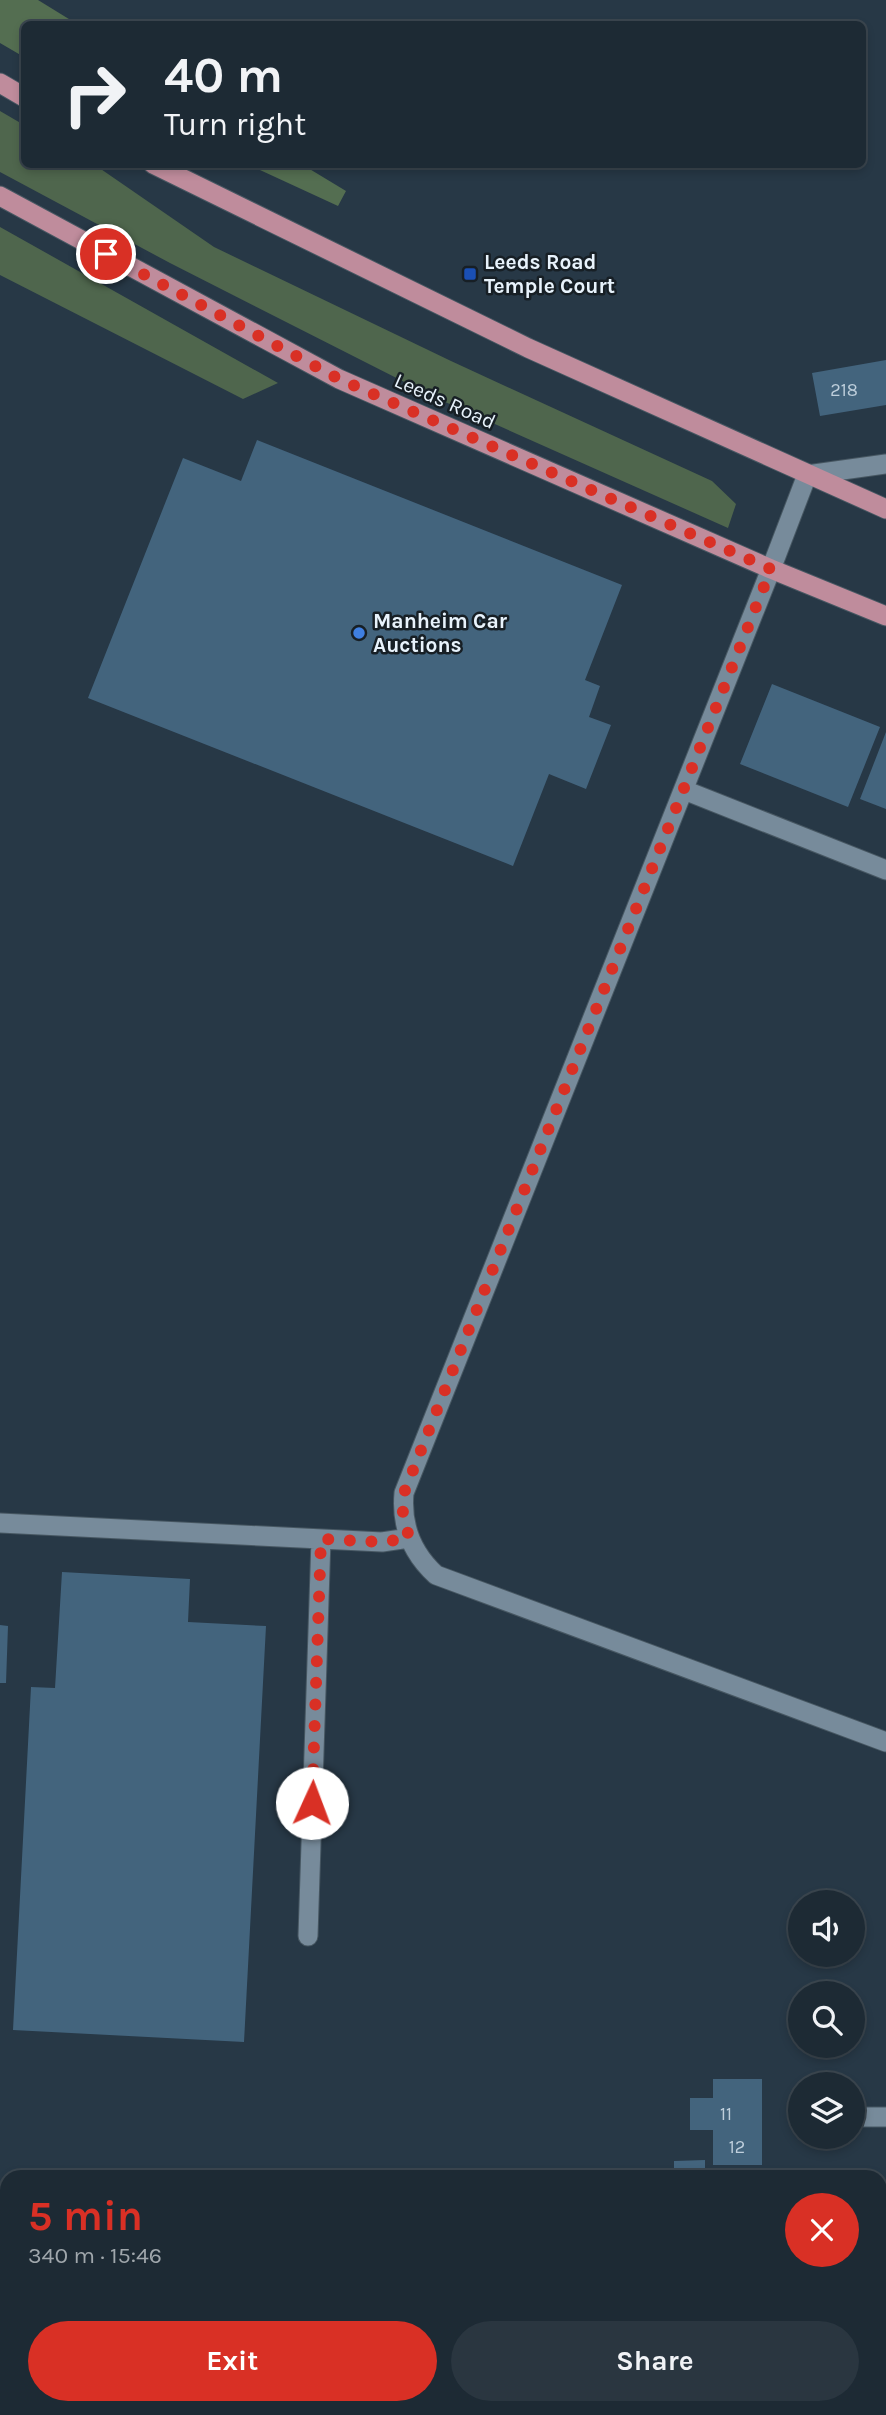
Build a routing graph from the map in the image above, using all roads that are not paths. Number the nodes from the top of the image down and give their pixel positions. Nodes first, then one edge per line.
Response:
1 (0, 83) edge
2 (21, 95) edge
3 (161, 168) edge
4 (0, 196) edge
5 (886, 464) edge
6 (807, 475) junction
7 (886, 509) edge
8 (771, 569) junction
9 (886, 616) edge
10 (684, 790) junction
11 (886, 870) edge
12 (0, 1523) edge
13 (409, 1538) junction
14 (321, 1539) junction
15 (886, 1742) edge
16 (307, 1936) dead end
17 (865, 2117) edge
18 (886, 2117) edge

1 - 2 main road
3 - 6 main road
4 - 8 main road, Leeds Road
5 - 6 street
6 - 7 main road
6 - 8 street
8 - 9 main road, Leeds Road
8 - 10 street
10 - 11 street
10 - 13 street
12 - 14 street
13 - 14 street
13 - 15 street
14 - 16 street
17 - 18 street

